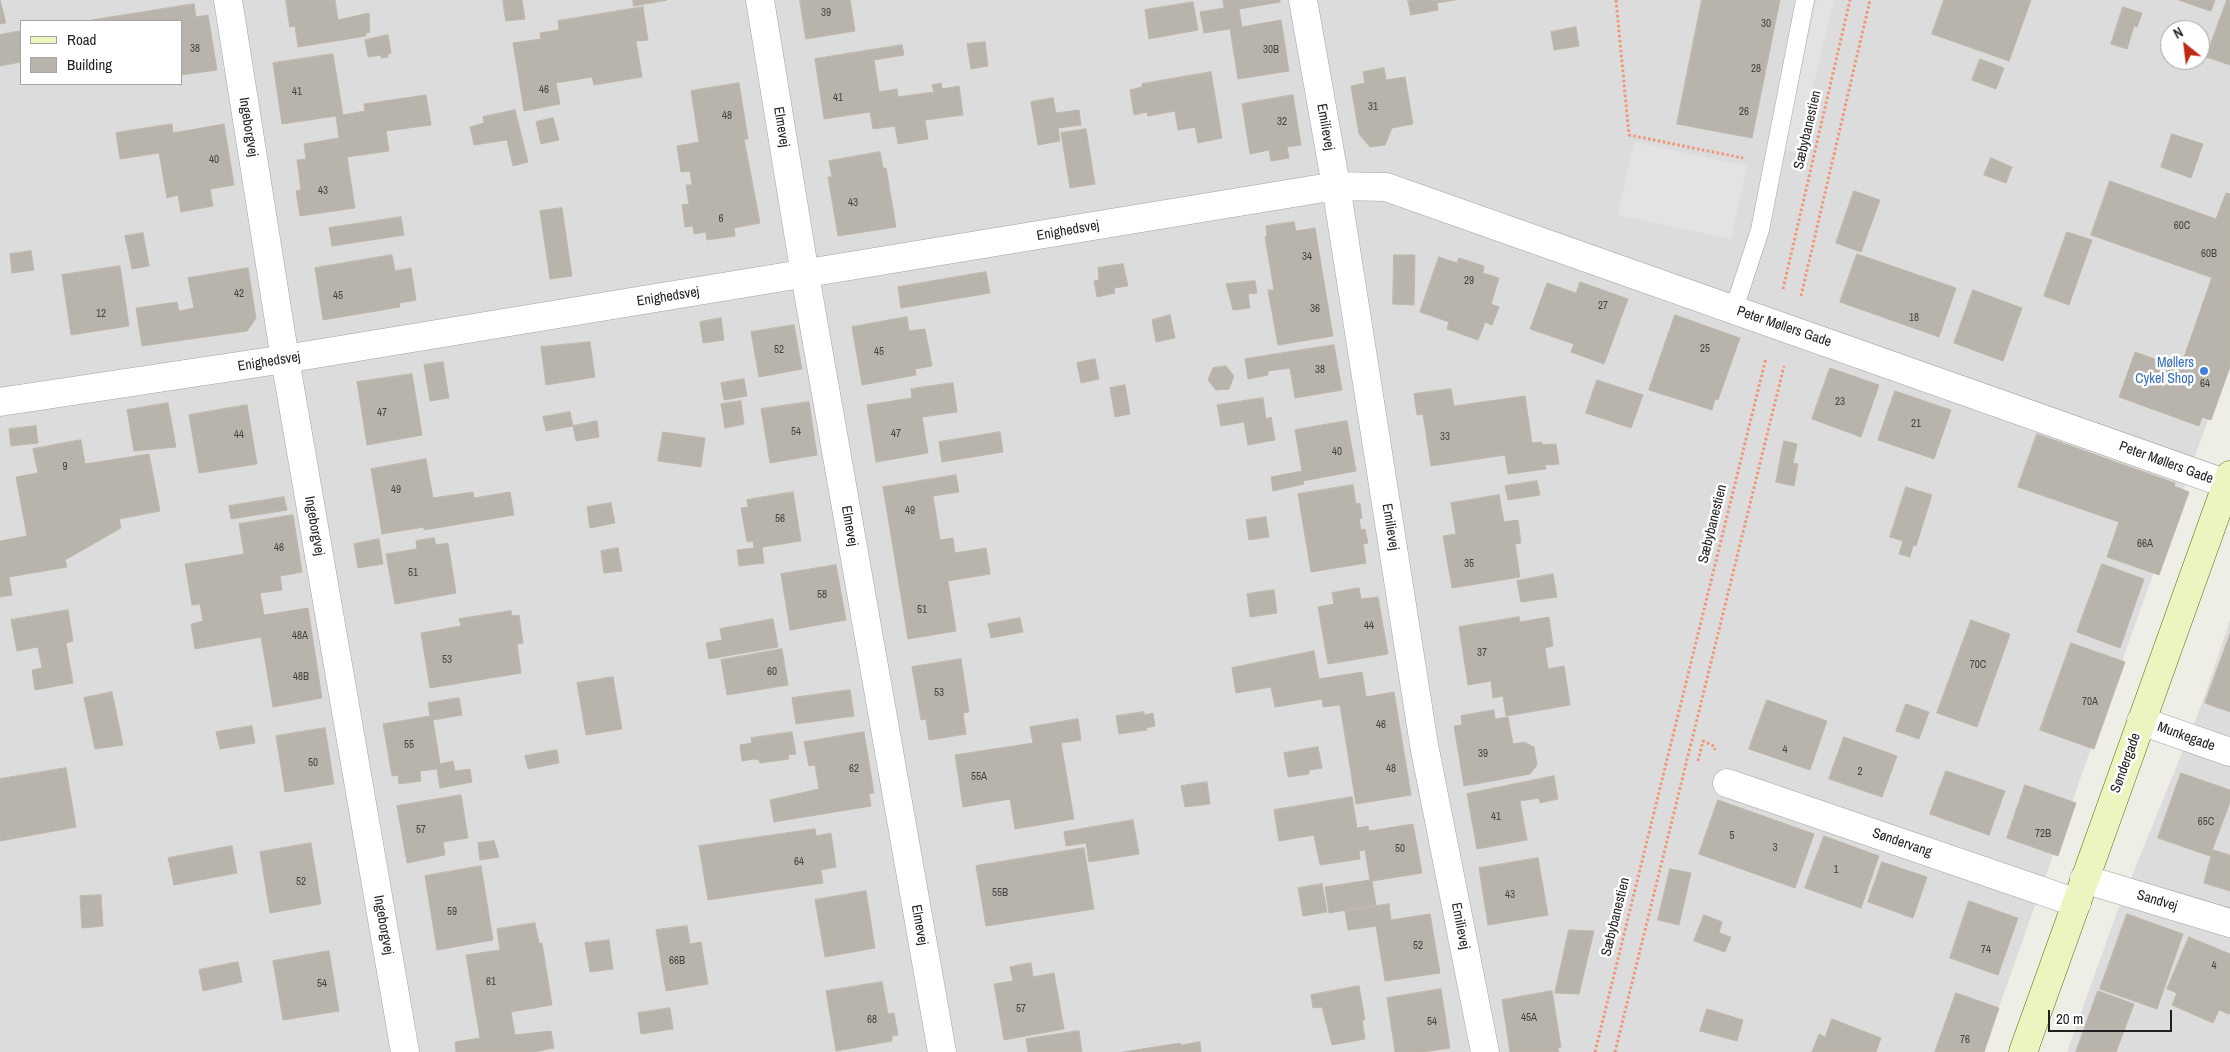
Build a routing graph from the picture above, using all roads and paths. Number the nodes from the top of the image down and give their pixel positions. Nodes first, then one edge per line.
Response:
1 (228, 0) edge
2 (760, 0) edge
3 (1303, 0) edge
4 (1616, 0) edge
5 (1805, 0) edge
6 (1850, 0) edge
7 (1870, 0) edge
8 (1773, 164) junction
9 (1336, 186) junction
10 (805, 275) junction
11 (1734, 309) junction
12 (1784, 327) junction
13 (284, 359) junction
14 (0, 402) edge
15 (2229, 481) edge
16 (2141, 721) junction
17 (2230, 752) edge
18 (1727, 783) dead end
19 (2081, 891) junction
20 (2230, 923) edge
21 (406, 1052) edge
22 (942, 1052) edge
23 (1486, 1052) edge
24 (1595, 1052) edge
25 (1615, 1052) edge
26 (2023, 1052) edge

1 - 13 street, Ingeborgvej
2 - 10 street, Elmevej
3 - 9 street, Emilievej
4 - 8 path
5 - 8 lane
6 - 12 path, Sæbybanestien
7 - 12 path
8 - 11 lane
9 - 10 street, Enighedsvej
9 - 11 street, Peter Møllers Gade
9 - 23 street, Emilievej
10 - 13 street, Enighedsvej
10 - 22 street, Elmevej
11 - 12 street, Peter Møllers Gade
12 - 15 street, Peter Møllers Gade
12 - 24 path, Sæbybanestien
12 - 25 path
13 - 14 street, Enighedsvej
13 - 21 street, Ingeborgvej
15 - 16 street, Søndergade
16 - 17 street, Munkegade
16 - 19 street, Søndergade
18 - 19 street, Søndervang
19 - 20 street, Sandvej
19 - 26 street, Søndergade

